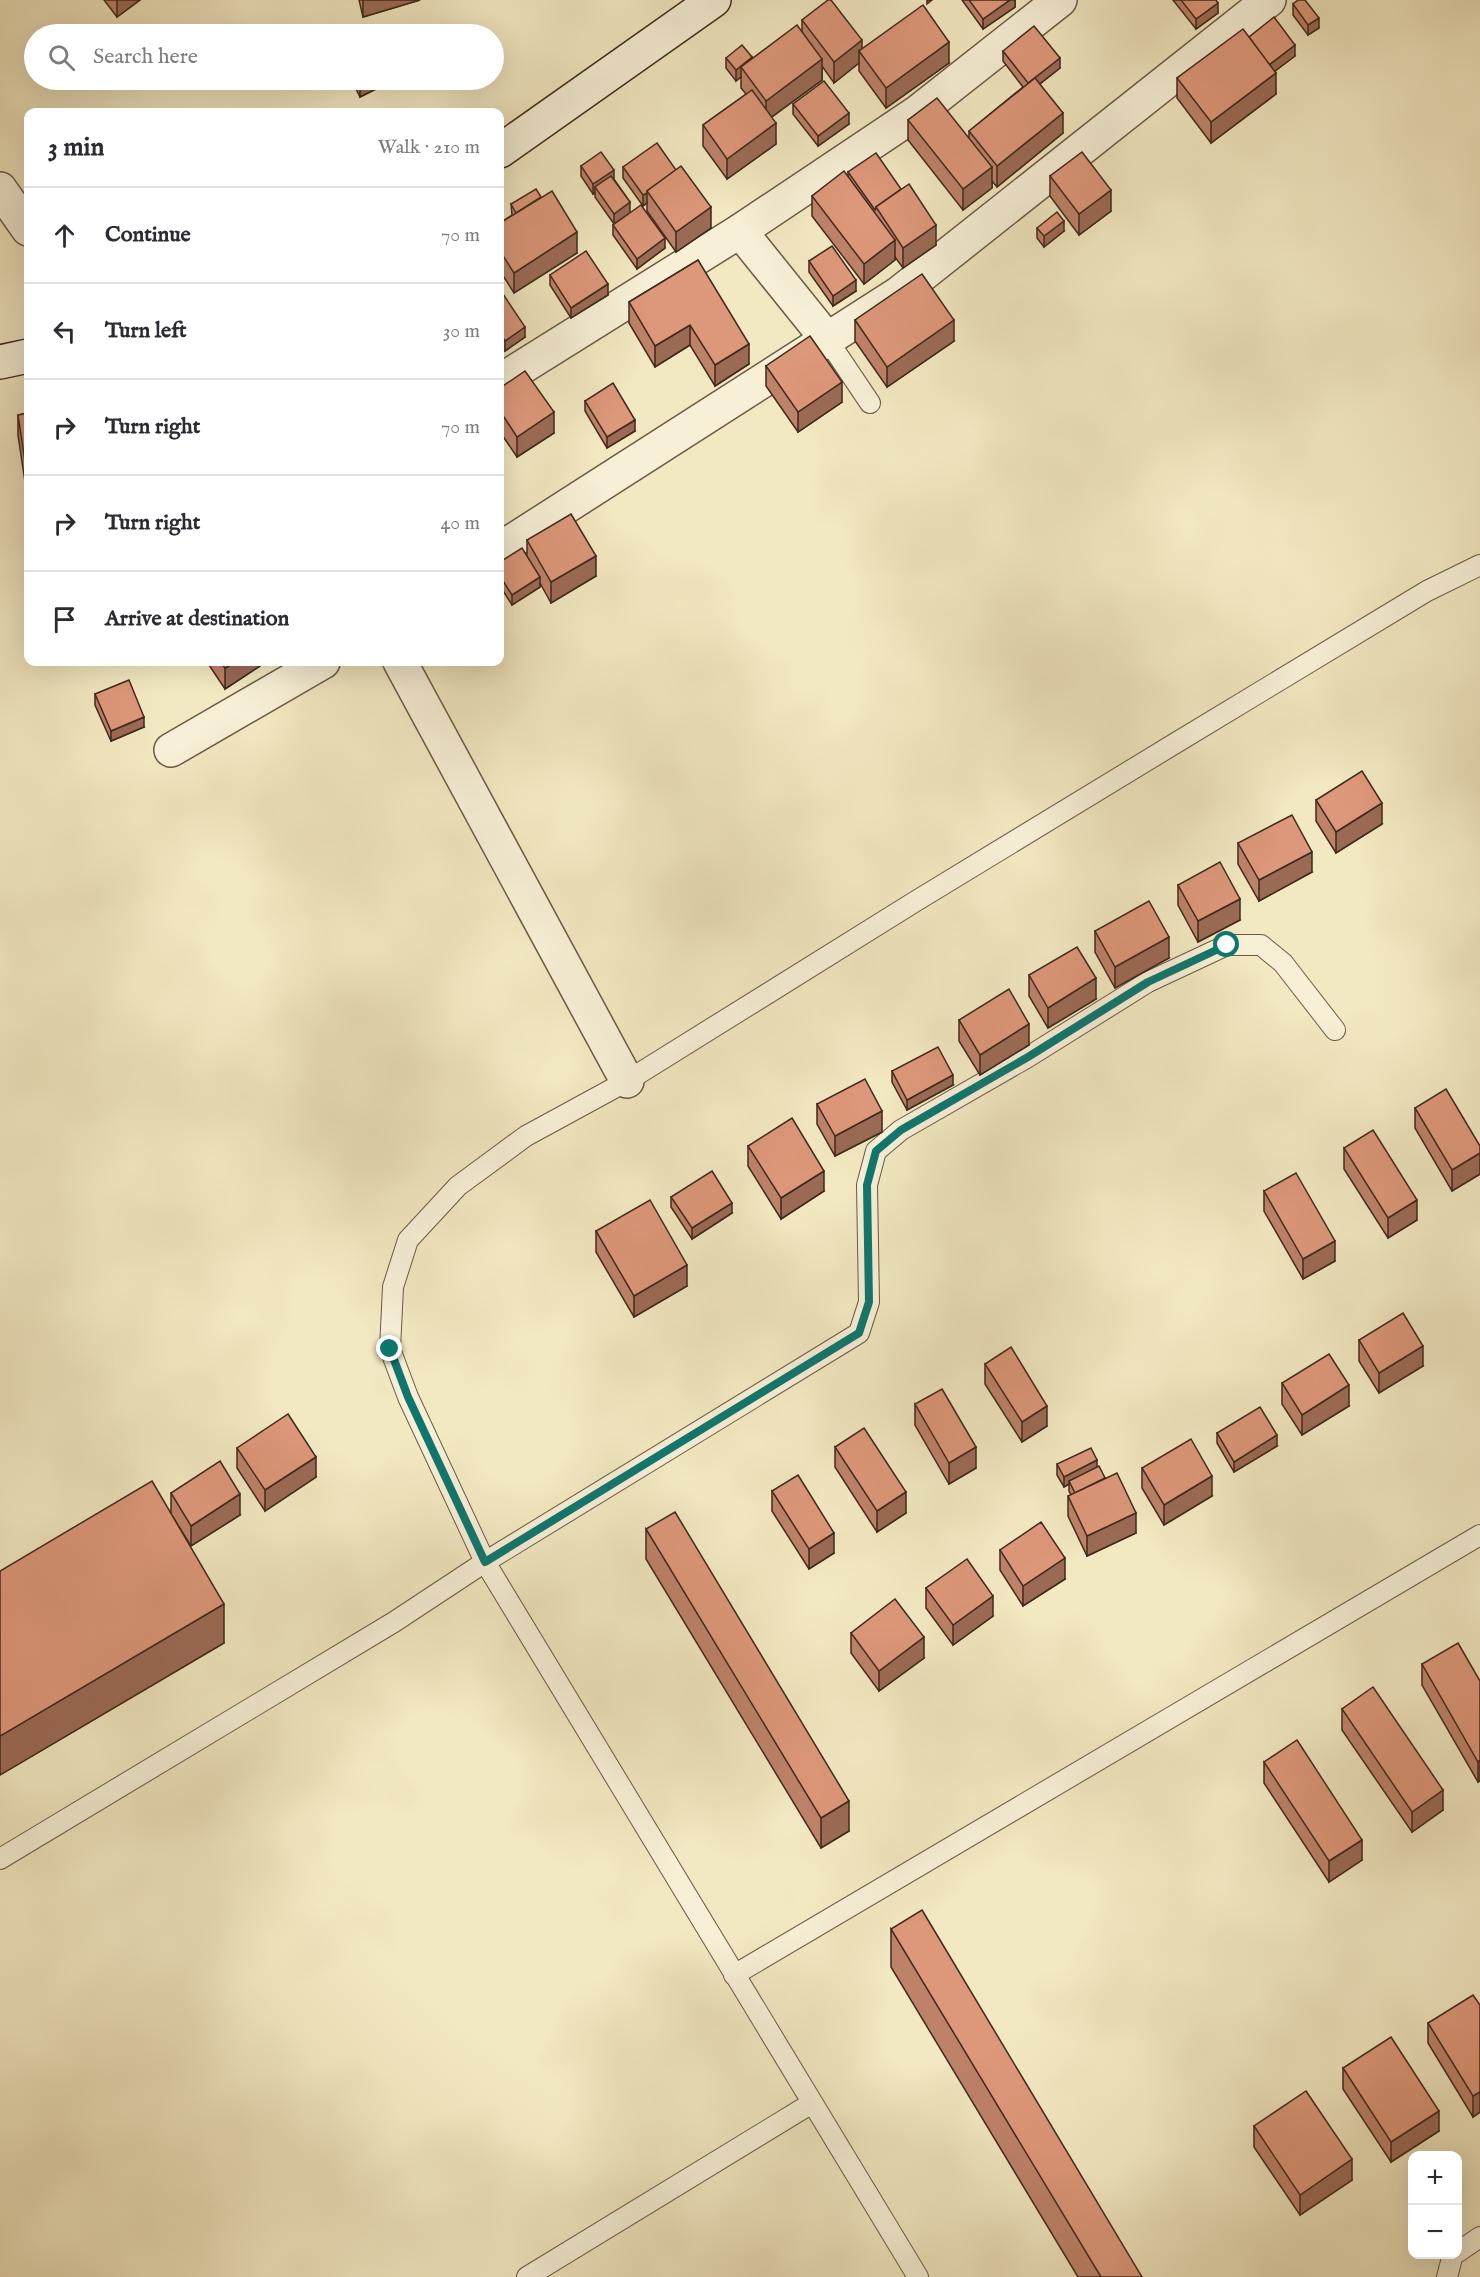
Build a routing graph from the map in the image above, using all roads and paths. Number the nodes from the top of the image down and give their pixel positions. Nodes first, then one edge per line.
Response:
1 (714, 0) edge
2 (1060, 0) edge
3 (1269, 0) edge
4 (504, 147) edge
5 (0, 189) edge
6 (24, 223) edge
7 (740, 231) junction
8 (827, 339) junction
9 (24, 357) edge
10 (0, 362) edge
11 (504, 378) edge
12 (870, 403) dead end
13 (504, 546) edge
14 (1480, 565) edge
15 (315, 666) edge
16 (402, 666) edge
17 (171, 750) dead end
18 (1335, 1030) dead end
19 (627, 1081) junction
20 (1480, 1535) edge
21 (485, 1562) junction
22 (0, 1859) edge
23 (734, 1975) junction
24 (812, 2103) junction
25 (1480, 2237) edge
26 (1462, 2249) edge
27 (1452, 2259) edge
28 (527, 2277) edge
29 (918, 2277) edge
30 (1447, 2277) edge

1 - 4 street
2 - 7 street
3 - 8 street
5 - 6 street
7 - 8 street
7 - 11 street
8 - 12 lane
8 - 13 street
9 - 10 street
14 - 19 lane
15 - 17 street
16 - 19 street
18 - 21 lane
19 - 21 lane
20 - 23 lane
21 - 22 lane
21 - 23 lane
23 - 24 lane
24 - 28 lane
24 - 29 lane
25 - 26 lane
27 - 30 lane

